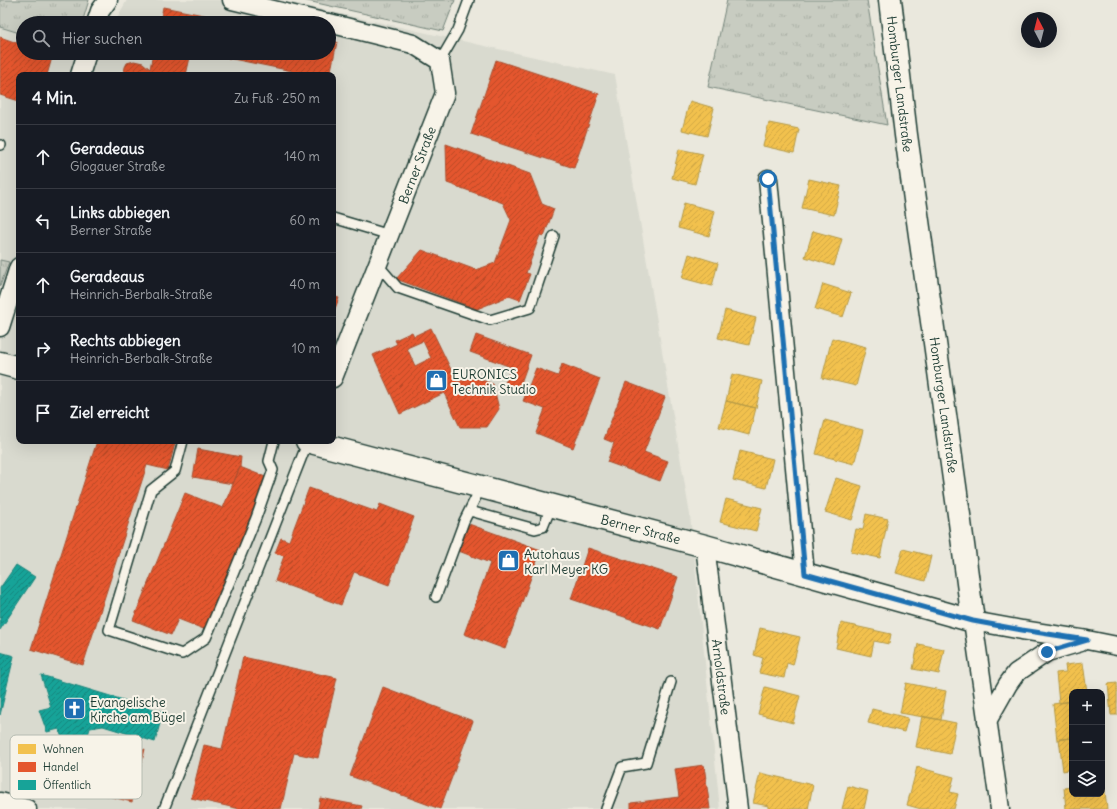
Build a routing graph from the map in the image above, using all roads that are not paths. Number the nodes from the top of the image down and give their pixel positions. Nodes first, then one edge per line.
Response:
1 (108, 0) edge
2 (232, 0) edge
3 (469, 0) edge
4 (890, 0) edge
5 (98, 16) edge
6 (299, 16) edge
7 (336, 25) edge
8 (85, 60) edge
9 (440, 60) junction
10 (81, 72) edge
11 (768, 179) dead end
12 (336, 219) edge
13 (390, 235) junction
14 (554, 236) dead end
15 (378, 265) junction
16 (16, 276) edge
17 (0, 327) edge
18 (0, 363) edge
19 (16, 367) edge
20 (336, 370) edge
21 (182, 444) edge
22 (273, 444) edge
23 (307, 444) edge
24 (319, 444) edge
25 (481, 487) junction
26 (552, 505) junction
27 (470, 511) junction
28 (705, 546) junction
29 (805, 574) junction
30 (436, 597) dead end
31 (973, 621) junction
32 (1087, 640) junction
33 (1117, 646) edge
34 (671, 682) dead end
35 (987, 721) junction
36 (0, 802) edge
37 (27, 809) edge
38 (164, 809) edge
39 (606, 809) edge
40 (738, 809) edge
41 (1000, 809) edge

1 - 5 street
2 - 6 street
3 - 9 lane
4 - 31 street, Homburger Landstraße
7 - 9 street
8 - 10 street
9 - 13 street, Berner Straße
11 - 29 street
12 - 13 lane
13 - 15 street, Berner Straße
14 - 15 lane
15 - 20 street, Berner Straße
16 - 17 street
18 - 19 street
21 - 22 lane
23 - 38 lane
24 - 25 street, Berner Straße
25 - 26 street, Berner Straße
25 - 27 lane
26 - 27 lane
26 - 28 street, Berner Straße
27 - 30 lane
28 - 29 street, Berner Straße
28 - 40 street, Arnoldstraße
29 - 31 street, Berner Straße
31 - 32 street
31 - 35 street, Homburger Landstraße
32 - 33 street
32 - 35 street
34 - 39 lane
35 - 41 street, Homburger Landstraße
36 - 37 street

